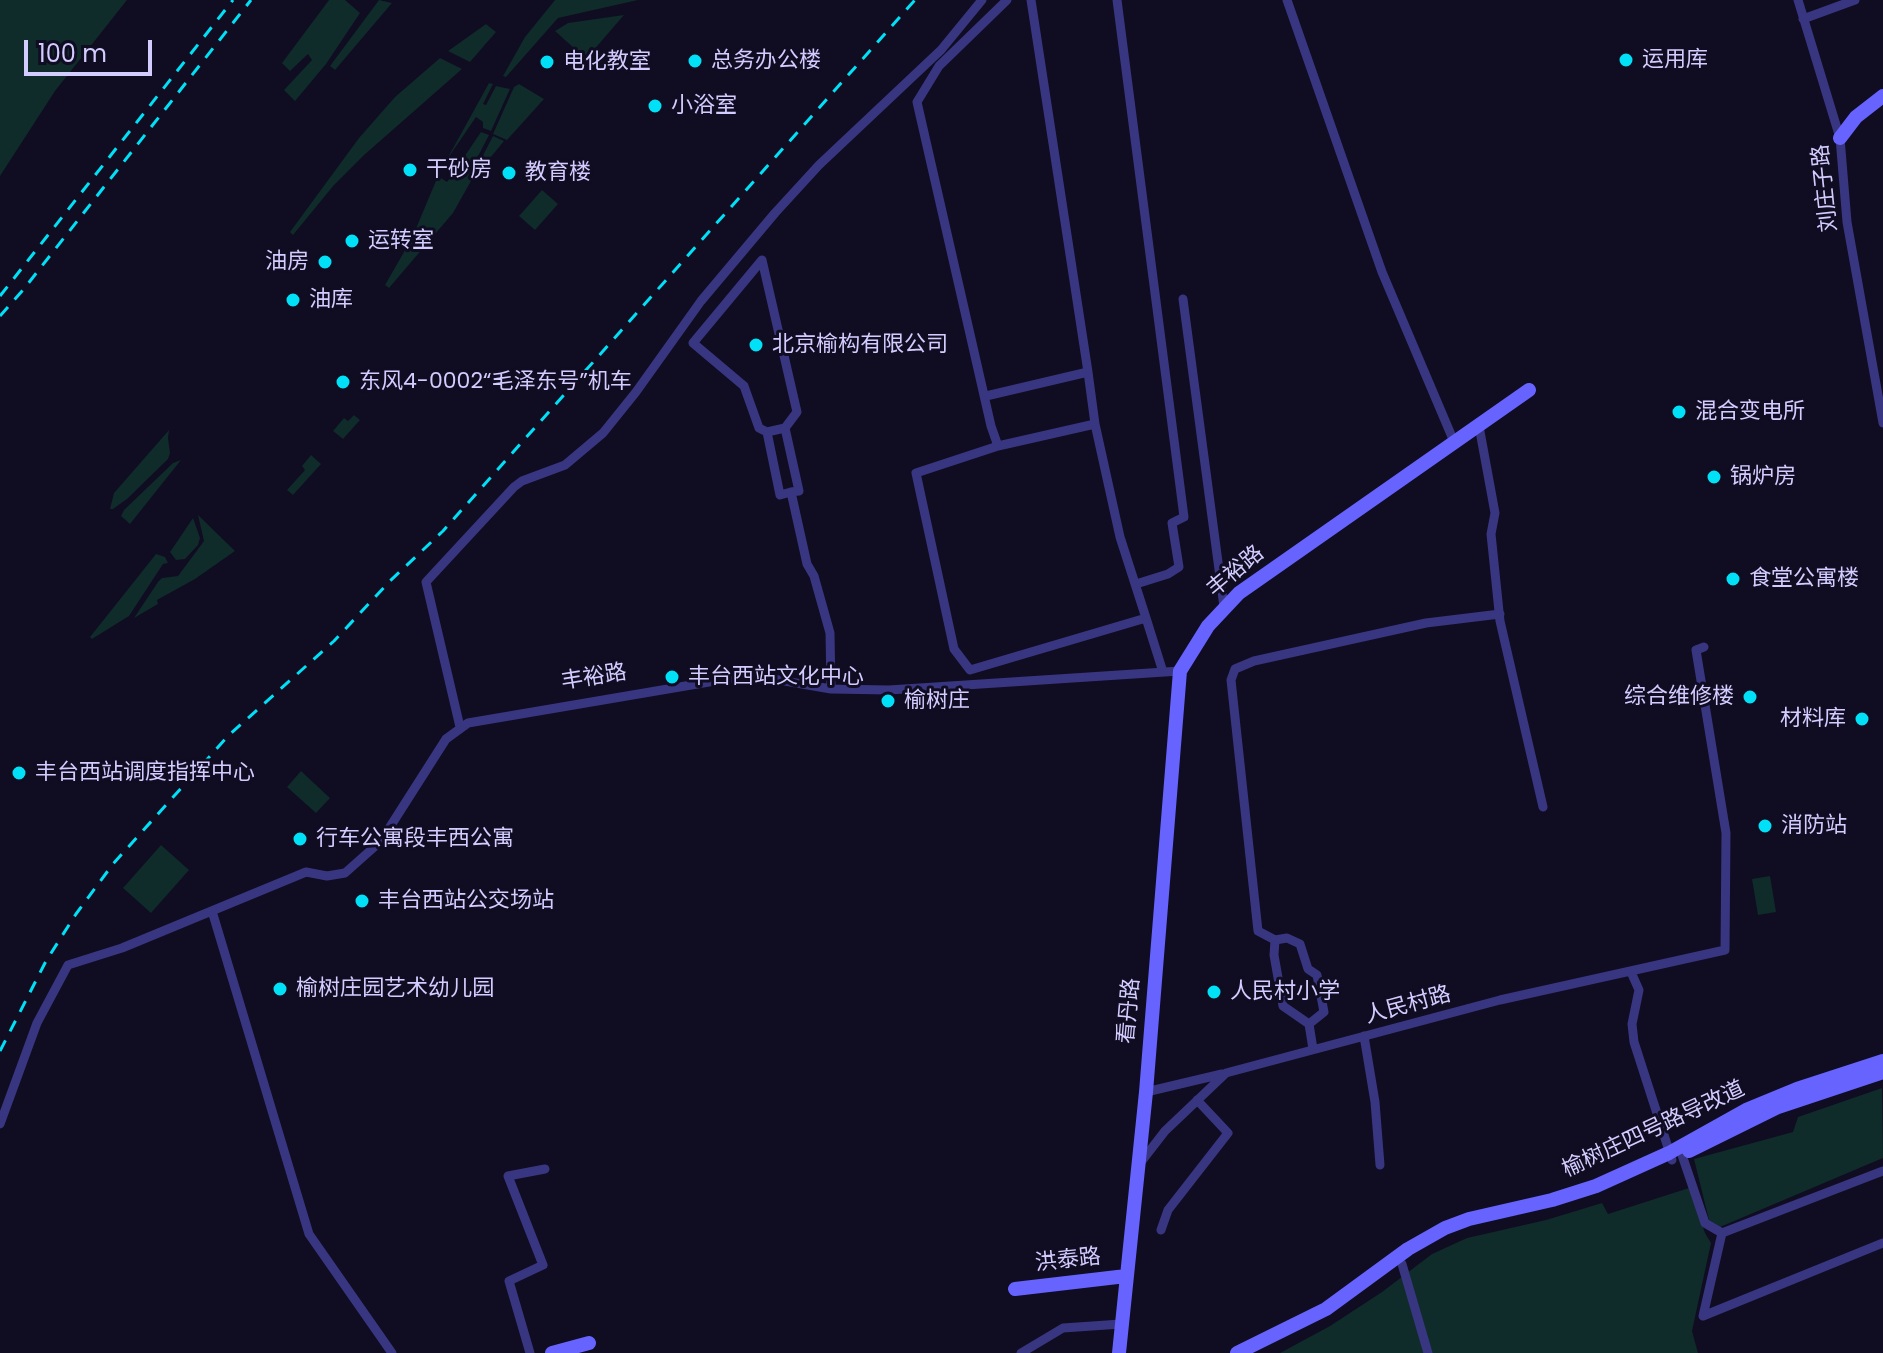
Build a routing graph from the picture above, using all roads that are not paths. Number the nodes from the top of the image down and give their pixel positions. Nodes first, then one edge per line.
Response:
1 (982, 0) edge
2 (1007, 0) edge
3 (1031, 0) edge
4 (1117, 0) edge
5 (1287, 0) edge
6 (1798, 0) edge
7 (1855, 0) edge
8 (1803, 19) junction
9 (1883, 96) edge
10 (1840, 138) junction
11 (1183, 299) dead end
12 (1088, 372) junction
13 (1529, 390) dead end
14 (986, 396) junction
15 (1883, 423) edge
16 (1095, 424) junction
17 (1479, 426) junction
18 (785, 428) junction
19 (767, 432) junction
20 (1455, 444) junction
21 (998, 446) junction
22 (791, 492) junction
23 (1136, 584) junction
24 (1224, 607) junction
25 (1500, 614) junction
26 (1146, 618) junction
27 (1704, 647) dead end
28 (1180, 671) junction
29 (1163, 672) junction
30 (831, 689) junction
31 (460, 727) junction
32 (1543, 807) dead end
33 (212, 911) junction
34 (1275, 940) junction
35 (1631, 972) junction
36 (1309, 1024) junction
37 (1364, 1036) junction
38 (1313, 1049) junction
39 (1883, 1061) edge
40 (1883, 1072) edge
41 (1226, 1073) junction
42 (1146, 1092) junction
43 (1197, 1100) junction
44 (0, 1124) edge
45 (1674, 1156) junction
46 (1139, 1165) junction
47 (1380, 1165) dead end
48 (545, 1169) dead end
49 (1883, 1171) edge
50 (1161, 1230) dead end
51 (1722, 1233) junction
52 (1883, 1243) edge
53 (1402, 1264) junction
54 (1126, 1276) junction
55 (1015, 1289) dead end
56 (1121, 1324) junction
57 (589, 1343) dead end
58 (392, 1353) edge
59 (530, 1353) edge
60 (552, 1353) edge
61 (1021, 1353) edge
62 (1119, 1353) edge
63 (1237, 1353) edge
64 (1258, 1353) edge
65 (1428, 1353) edge

1 - 31 street
2 - 14 street
3 - 12 street
4 - 23 street
5 - 20 street
6 - 8 street, 刘庄子路
7 - 8 street
8 - 10 street, 刘庄子路
9 - 10 street
10 - 15 street, 刘庄子路
11 - 24 street
12 - 14 street
12 - 16 street
13 - 17 street, 丰裕路
14 - 21 street
16 - 21 street
16 - 23 street
17 - 20 street, 丰裕路
17 - 25 street
18 - 19 street
18 - 19 street
18 - 22 street
19 - 22 street
20 - 24 street, 丰裕路
21 - 26 street
22 - 30 street
23 - 26 street
24 - 28 street, 丰裕路
25 - 32 street
25 - 34 street
26 - 29 street
27 - 35 street, 人民村路
28 - 29 street, 丰裕路
28 - 42 street, 看丹路
29 - 30 street, 丰裕路
30 - 31 street, 丰裕路
31 - 33 street
33 - 44 street
33 - 58 street
34 - 36 street
34 - 36 street
35 - 37 street, 人民村路
35 - 45 street
36 - 38 street
37 - 38 street, 人民村路
37 - 47 street
38 - 41 street, 人民村路
39 - 45 street, 榆树庄四号路导改道
40 - 45 street, 榆树庄四号路导改道
41 - 42 street
41 - 43 street, 人民村路
42 - 46 street, 看丹路
43 - 46 street, 人民村路
43 - 50 street
45 - 51 street
45 - 53 street, 榆树庄四号路导改道
45 - 63 street, 榆树庄四号路导改道
46 - 54 street, 看丹路
48 - 59 street
49 - 51 street
51 - 52 street
53 - 64 street, 榆树庄四号路导改道
53 - 65 street
54 - 55 street, 洪泰路
54 - 56 street, 看丹路
56 - 61 street
56 - 62 street, 看丹路
57 - 60 street

